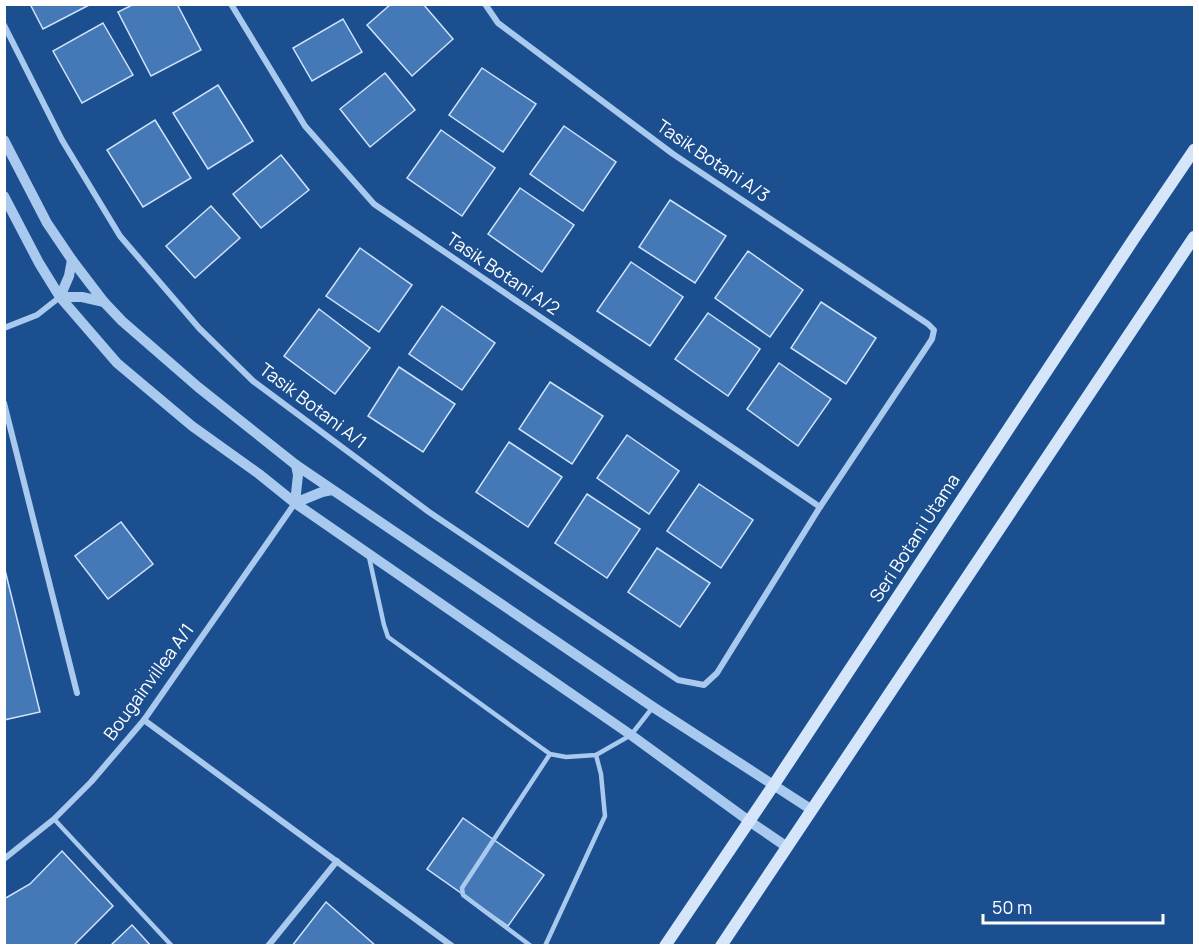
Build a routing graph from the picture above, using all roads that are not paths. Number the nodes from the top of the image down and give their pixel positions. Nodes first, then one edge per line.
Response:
1 (231, 4) edge
2 (485, 4) edge
3 (4, 25) edge
4 (4, 140) edge
5 (1194, 150) edge
6 (4, 196) edge
7 (1194, 237) edge
8 (72, 260) junction
9 (60, 297) junction
10 (104, 302) junction
11 (4, 328) edge
12 (4, 403) edge
13 (296, 465) junction
14 (332, 490) junction
15 (295, 503) junction
16 (820, 507) junction
17 (368, 553) junction
18 (77, 693) dead end
19 (653, 707) junction
20 (144, 720) junction
21 (631, 735) junction
22 (550, 754) junction
23 (596, 755) junction
24 (773, 786) junction
25 (812, 810) junction
26 (54, 819) junction
27 (748, 821) junction
28 (787, 847) junction
29 (4, 859) edge
30 (337, 861) junction
31 (172, 945) edge
32 (268, 945) edge
33 (452, 945) edge
34 (531, 945) edge
35 (545, 945) edge
36 (665, 945) edge
37 (721, 945) edge

1 - 16 street, Tasik Botani A/2
2 - 16 street, Tasik Botani A/3
3 - 16 street, Tasik Botani A/1
4 - 8 street
5 - 24 main road, Seri Botani Utama
6 - 9 street
7 - 25 main road
8 - 9 street
8 - 10 street
9 - 10 street
9 - 11 street
9 - 15 street
10 - 13 street
12 - 18 street
13 - 14 street
13 - 15 street
14 - 15 street
14 - 19 street
15 - 17 street
15 - 20 street, Bougainvillea A/1
17 - 21 street
17 - 22 lane
19 - 21 lane
19 - 24 street
20 - 26 street, Bougainvillea A/1
20 - 30 street
21 - 23 lane
21 - 27 street
22 - 23 lane
22 - 34 lane
23 - 35 lane
24 - 25 street
24 - 27 main road, Seri Botani Utama
25 - 28 main road
26 - 29 street, Bougainvillea A/1
26 - 31 lane
27 - 28 street
27 - 36 main road, Seri Botani Utama
28 - 37 main road
30 - 32 street
30 - 33 street

